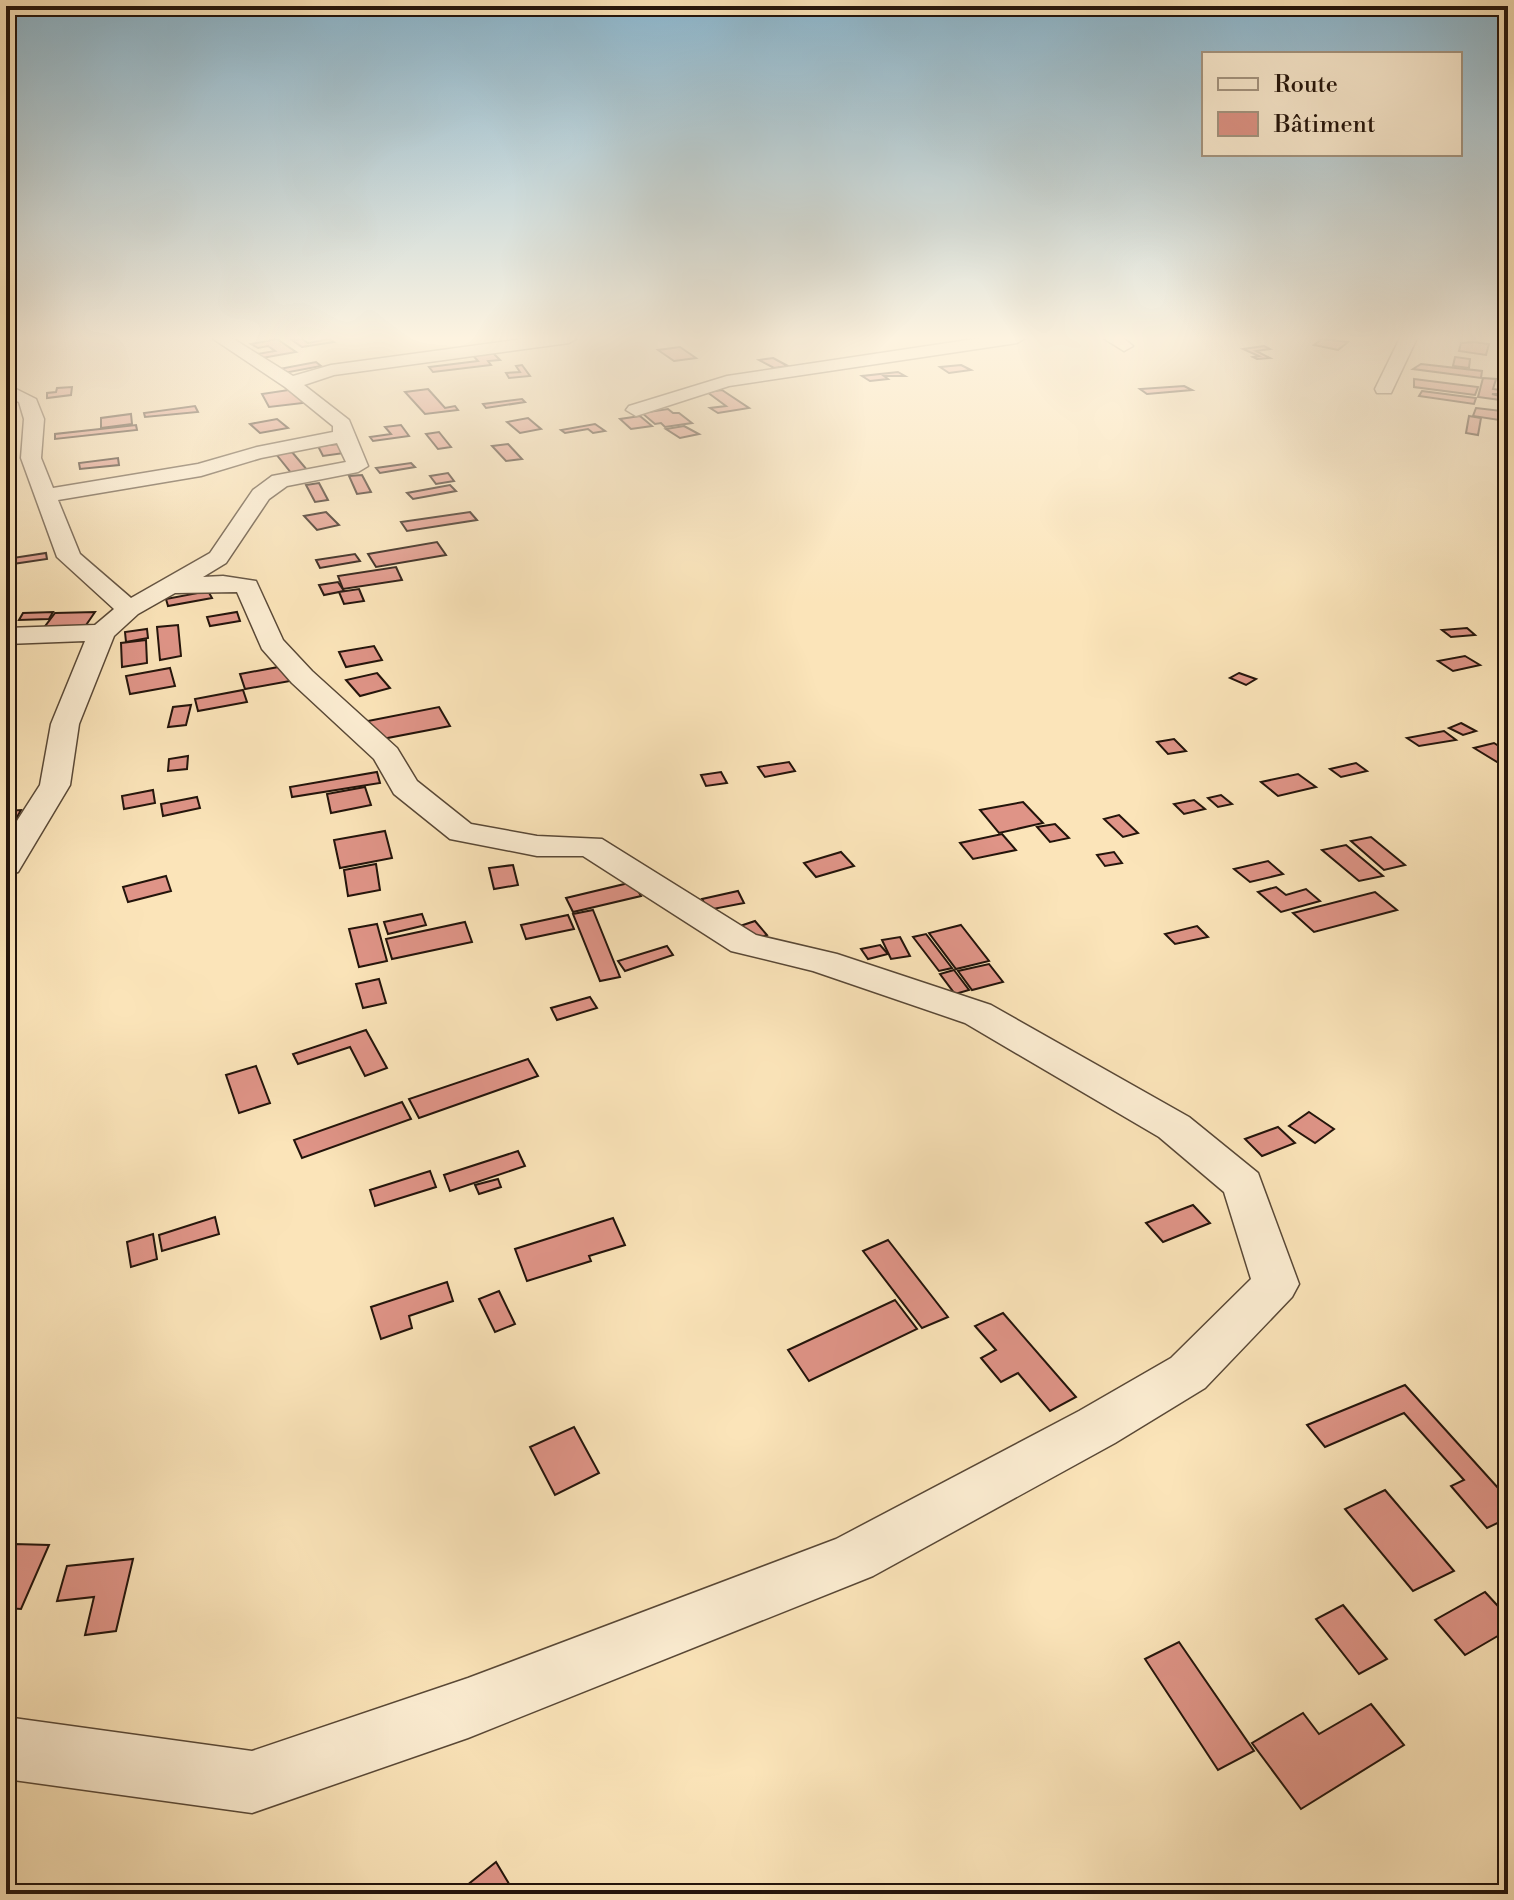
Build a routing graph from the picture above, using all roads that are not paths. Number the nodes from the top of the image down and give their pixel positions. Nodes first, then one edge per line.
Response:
1 (33, 427) edge
2 (342, 427) edge
3 (344, 436) junction
4 (47, 495) junction
5 (148, 598) junction
6 (102, 633) junction
7 (6, 636) edge
8 (6, 865) edge
9 (6, 1748) edge

1 - 4 street
2 - 3 street
3 - 4 street
3 - 5 street
4 - 5 street
5 - 6 street
5 - 9 street
6 - 7 street
6 - 8 street

